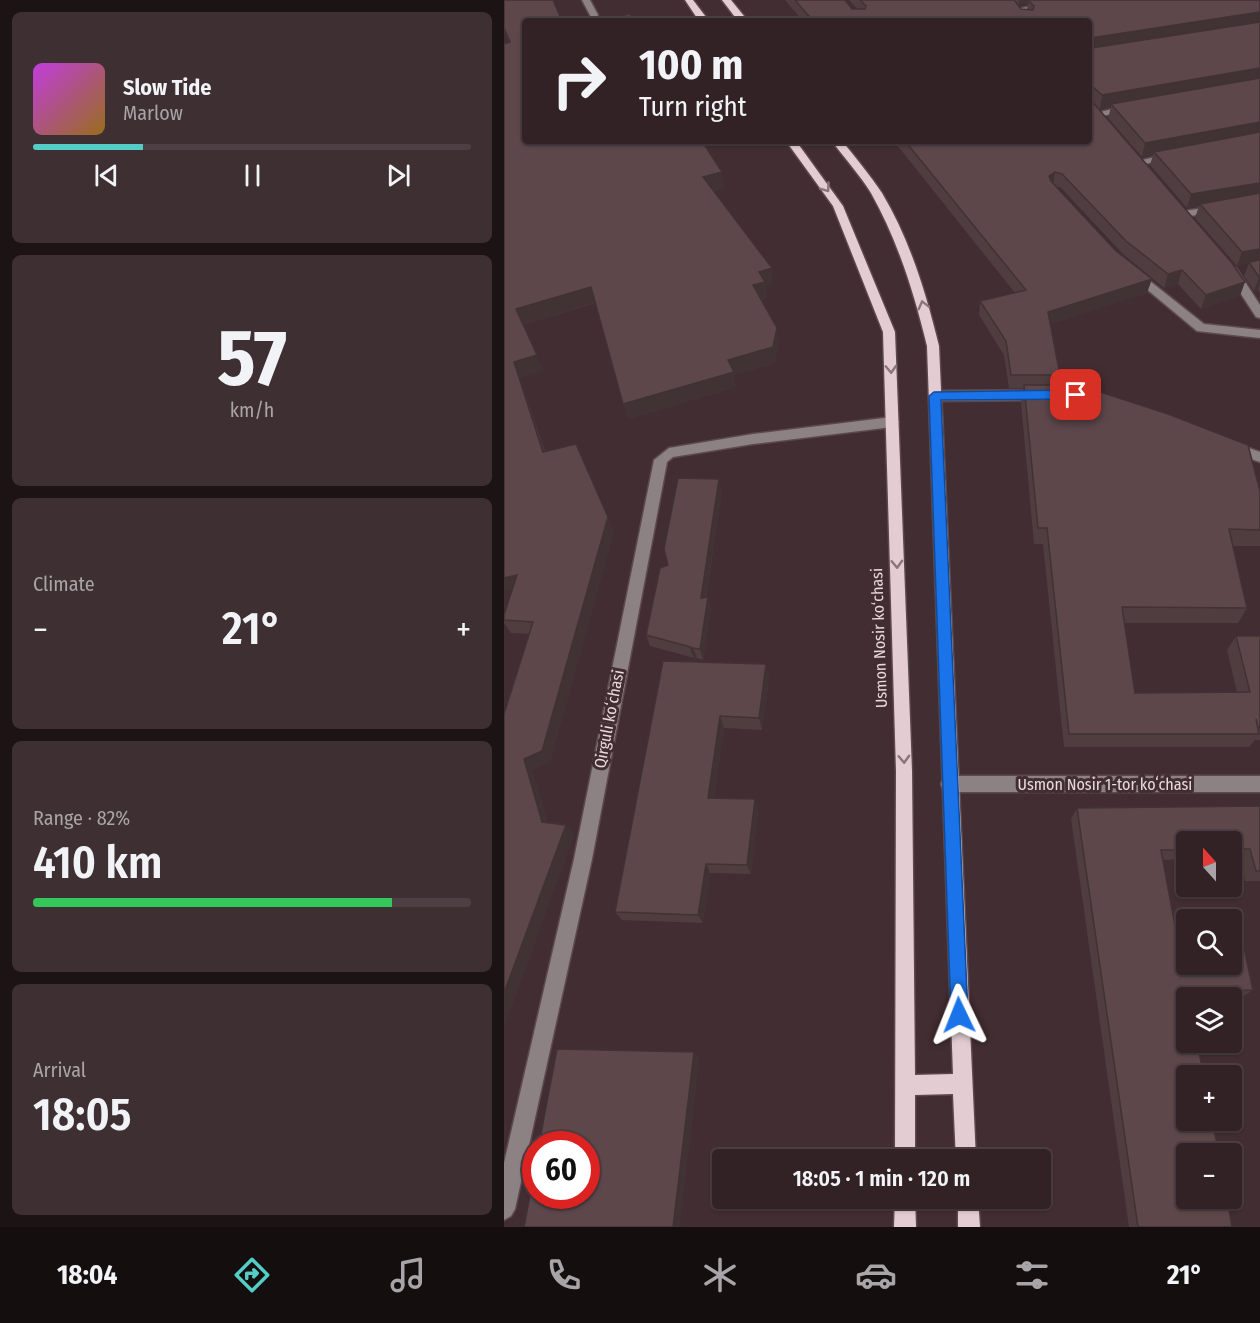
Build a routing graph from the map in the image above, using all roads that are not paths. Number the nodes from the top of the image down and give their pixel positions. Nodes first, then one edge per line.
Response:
1 (586, 0) edge
2 (689, 0) edge
3 (726, 0) edge
4 (1007, 0) edge
5 (1079, 0) edge
6 (1016, 10) junction
7 (594, 15) dead end
8 (702, 18) edge
9 (741, 18) edge
10 (1023, 18) edge
11 (1143, 106) edge
12 (1097, 113) edge
13 (793, 144) edge
14 (839, 144) edge
15 (1183, 154) edge
16 (1139, 163) edge
17 (1227, 207) edge
18 (1184, 214) edge
19 (1125, 266) edge
20 (1251, 269) edge
21 (1260, 314) edge
22 (1260, 334) edge
23 (1052, 395) edge
24 (934, 396) junction
25 (892, 422) junction
26 (1217, 442) edge
27 (1260, 457) edge
28 (1260, 783) edge
29 (949, 784) junction
30 (962, 1084) junction
31 (904, 1085) junction
32 (905, 1149) edge
33 (965, 1149) edge
34 (504, 1209) edge
35 (905, 1209) edge
36 (968, 1209) edge
37 (905, 1227) edge
38 (969, 1227) edge

1 - 7 street
2 - 8 main road
3 - 9 main road
4 - 6 street
5 - 6 street
6 - 10 street
11 - 12 street
13 -> 25 main road, Usmon Nosir ko‘chasi
24 -> 14 main road
15 - 16 street
17 - 18 street
19 - 22 street
20 - 21 street
23 - 24 street
24 - 29 main road
25 -> 31 main road, Usmon Nosir ko‘chasi
25 - 34 street, Qirguli koʻchasi
26 - 27 street
28 - 29 street, Usmon Nosir 1-tor koʻchasi
29 - 30 main road
30 - 31 main road
30 - 33 main road
31 - 32 main road, Usmon Nosir ko‘chasi
35 - 37 main road
36 - 38 main road

